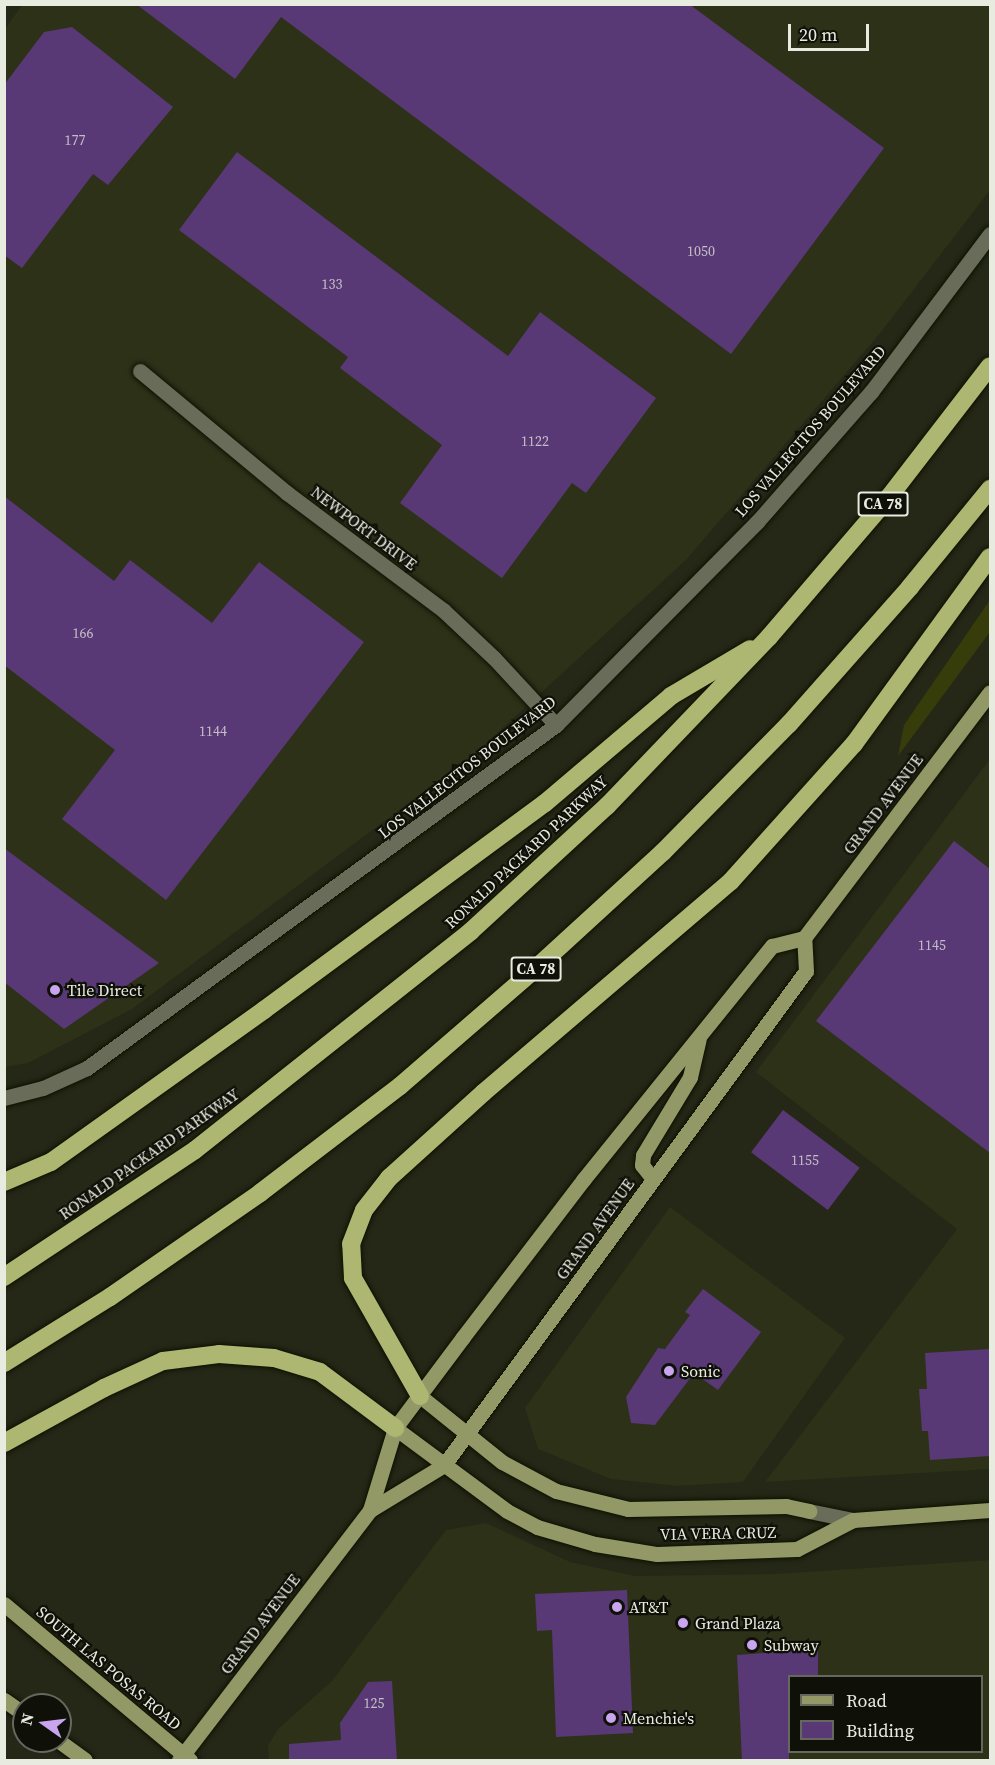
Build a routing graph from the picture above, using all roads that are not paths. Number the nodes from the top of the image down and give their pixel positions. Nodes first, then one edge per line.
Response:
1 (990, 234) edge
2 (990, 366) edge
3 (140, 371) dead end
4 (990, 489) edge
5 (990, 557) edge
6 (769, 637) junction
7 (990, 692) edge
8 (556, 725) junction
9 (804, 938) junction
10 (701, 1033) junction
11 (4, 1098) edge
12 (654, 1179) junction
13 (4, 1182) edge
14 (4, 1277) edge
15 (4, 1363) edge
16 (420, 1396) junction
17 (395, 1428) junction
18 (466, 1435) junction
19 (4, 1443) edge
20 (444, 1465) junction
21 (370, 1509) junction
22 (990, 1510) edge
23 (809, 1511) joint
24 (853, 1520) junction
25 (4, 1604) edge
26 (72, 1751) edge
27 (184, 1759) edge
28 (85, 1761) edge

1 - 8 street, LOS VALLECITOS BOULEVARD
2 - 6 highway, RONALD PACKARD PARKWAY / CA 78
3 - 8 street, NEWPORT DRIVE
4 - 15 highway, CA 78
5 - 16 highway
6 - 13 highway
6 - 14 highway, RONALD PACKARD PARKWAY / CA 78
7 - 9 main road, GRAND AVENUE
8 - 11 street, LOS VALLECITOS BOULEVARD
9 - 10 main road, GRAND AVENUE
9 - 12 main road, GRAND AVENUE
10 - 12 main road
10 - 16 main road, GRAND AVENUE
12 - 18 main road, GRAND AVENUE
16 - 17 main road, GRAND AVENUE
16 - 18 main road, VIA VERA CRUZ
17 - 19 highway
17 - 20 main road, VIA VERA CRUZ
17 - 21 main road, GRAND AVENUE
18 - 20 main road, GRAND AVENUE
18 - 23 main road, VIA VERA CRUZ
20 - 21 main road, GRAND AVENUE
20 - 24 main road, VIA VERA CRUZ
21 - 27 main road, GRAND AVENUE
22 - 24 main road, VIA VERA CRUZ
23 - 24 street, VIA VERA CRUZ
25 - 27 main road, SOUTH LAS POSAS ROAD
26 - 28 main road

